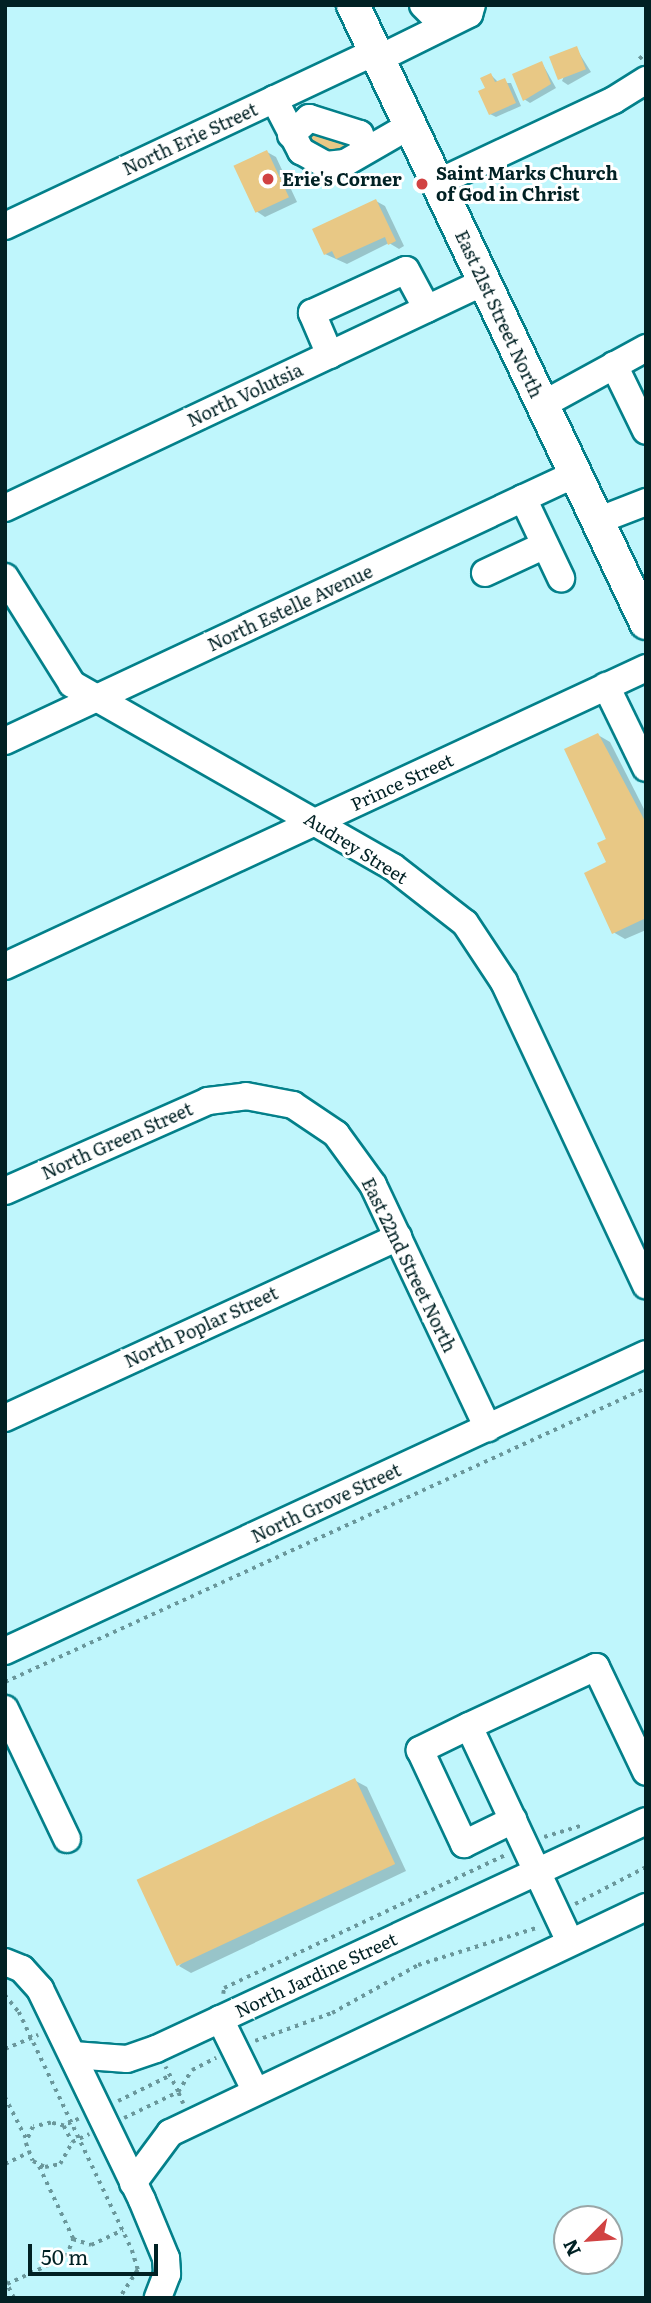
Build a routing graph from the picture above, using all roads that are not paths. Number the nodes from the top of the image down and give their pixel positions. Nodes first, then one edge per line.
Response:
1 (353, 5) edge
2 (414, 5) edge
3 (424, 5) edge
4 (458, 5) edge
5 (472, 5) edge
6 (428, 34) junction
7 (377, 55) junction
8 (646, 80) edge
9 (274, 99) junction
10 (409, 126) junction
11 (291, 135) junction
12 (365, 149) junction
13 (437, 183) junction
14 (5, 226) edge
15 (484, 282) junction
16 (427, 309) junction
17 (646, 348) edge
18 (330, 355) junction
19 (614, 365) junction
20 (542, 405) junction
21 (646, 431) edge
22 (575, 474) junction
23 (523, 498) junction
24 (8, 499) edge
25 (646, 502) edge
26 (597, 521) junction
27 (545, 545) junction
28 (485, 573) dead end
29 (5, 577) edge
30 (561, 578) dead end
31 (646, 623) edge
32 (646, 668) edge
33 (606, 686) junction
34 (99, 698) junction
35 (5, 741) edge
36 (646, 768) edge
37 (317, 823) junction
38 (5, 966) edge
39 (272, 1101) joint
40 (5, 1191) edge
41 (398, 1237) junction
42 (646, 1285) edge
43 (646, 1354) edge
44 (5, 1418) edge
45 (488, 1428) junction
46 (5, 1651) edge
47 (5, 1709) edge
48 (469, 1726) junction
49 (646, 1772) edge
50 (513, 1820) junction
51 (646, 1821) edge
52 (67, 1839) dead end
53 (538, 1871) junction
54 (646, 1907) edge
55 (570, 1942) junction
56 (5, 1962) edge
57 (221, 2009) junction
58 (73, 2054) junction
59 (255, 2090) junction
60 (134, 2183) junction
61 (158, 2298) edge

1 - 7 main road, East 21st Street North
2 - 6 street
3 - 4 street
5 - 6 street, North Erie Street
6 - 7 street, North Erie Street
7 - 9 street, North Erie Street
7 - 10 main road, East 21st Street North
8 - 13 street
9 - 11 street
9 - 14 street, North Erie Street
10 - 12 street
10 - 13 main road, East 21st Street North
11 - 12 street
11 - 12 street
13 - 15 main road, East 21st Street North
15 - 16 street, North Volutsia
15 - 20 main road, East 21st Street North
16 - 18 street, North Volutsia
16 - 18 street
17 - 19 street
18 - 24 street, North Volutsia
19 - 20 street
19 - 21 street
20 - 22 main road, East 21st Street North
22 - 23 street, North Estelle Avenue
22 - 26 main road, East 21st Street North
23 - 27 street
23 - 34 street, North Estelle Avenue
25 - 26 street
26 - 31 main road, East 21st Street North
27 - 28 street
27 - 30 street
29 - 34 street, Audrey Street
32 - 33 street, Prince Street
33 - 36 street
33 - 37 street, Prince Street
34 - 35 street, North Estelle Avenue
34 - 37 street, Audrey Street
37 - 38 street, Prince Street
37 - 42 street, Audrey Street
39 - 40 street, North Green Street
39 - 41 street, East 22nd Street North
41 - 44 street, North Poplar Street
41 - 45 street, East 22nd Street North
43 - 45 street, North Grove Street
45 - 46 street, North Grove Street
47 - 52 street
48 - 49 street
48 - 50 street
48 - 50 street
50 - 53 street
51 - 53 street, North Jardine Street
53 - 55 street
53 - 57 street, North Jardine Street
54 - 55 street
55 - 59 street
56 - 58 street
57 - 58 street
57 - 59 street, North Jardine Street
58 - 60 street
59 - 60 street
60 - 61 street

